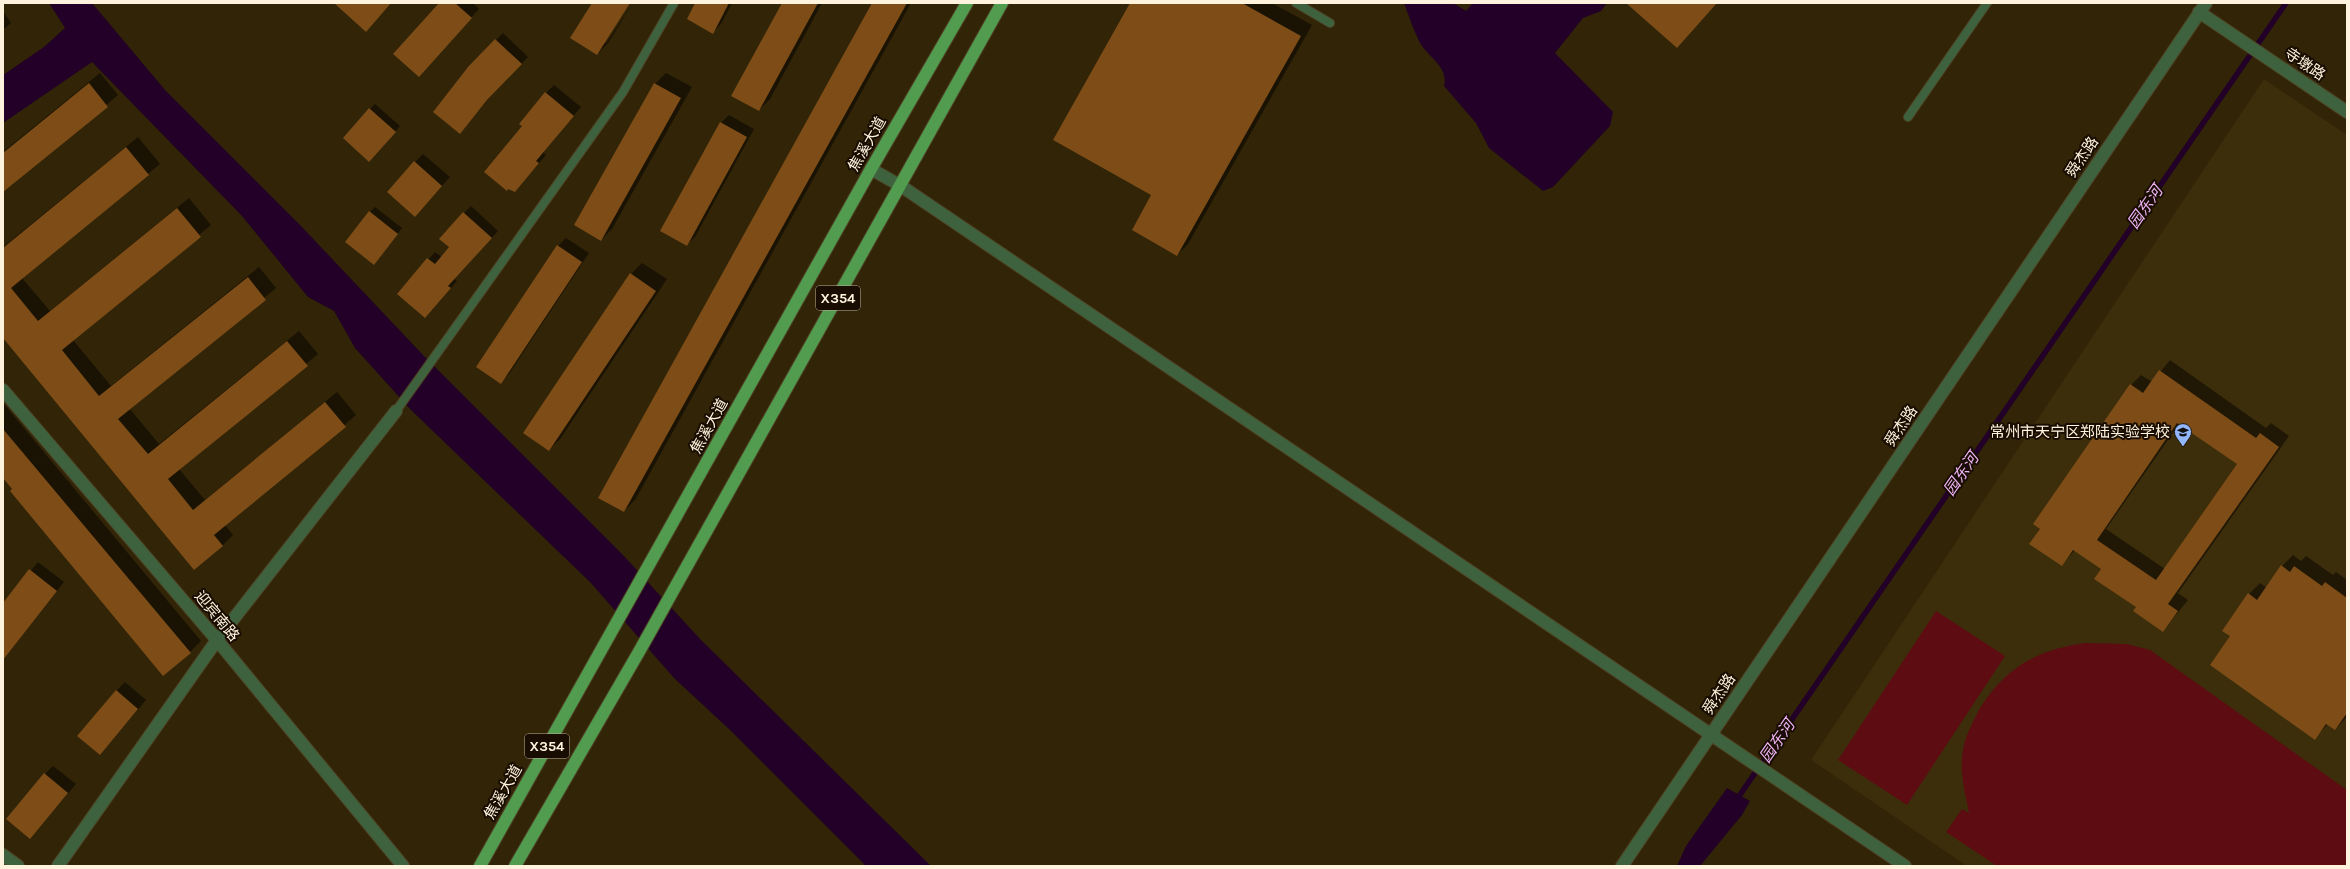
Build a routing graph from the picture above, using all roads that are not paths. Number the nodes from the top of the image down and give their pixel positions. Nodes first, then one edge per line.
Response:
1 (674, 3) edge
2 (967, 3) edge
3 (1002, 3) edge
4 (1296, 3) edge
5 (1987, 3) edge
6 (2202, 8) edge
7 (1330, 22) dead end
8 (2347, 112) edge
9 (1908, 117) dead end
10 (871, 169) junction
11 (901, 186) junction
12 (3, 390) edge
13 (396, 411) joint
14 (217, 640) junction
15 (1711, 735) junction
16 (3, 856) edge
17 (18, 866) edge
18 (58, 866) edge
19 (403, 866) edge
20 (480, 866) edge
21 (516, 866) edge
22 (1622, 866) edge
23 (1905, 866) edge

1 - 13 lane
2 - 10 main road, 焦溪大道 / X354
3 - 11 main road, X354
4 - 7 lane
5 - 9 lane
6 - 8 street, 寺墩路
6 - 15 street, 舜杰路
10 - 11 street
10 - 20 main road, 焦溪大道 / X354
11 - 15 street
11 - 21 main road, X354
12 - 14 street, 迎宾南路
13 - 14 street
14 - 18 street
14 - 19 street, 迎宾南路
15 - 22 street, 舜杰路
15 - 23 street
16 - 17 street

